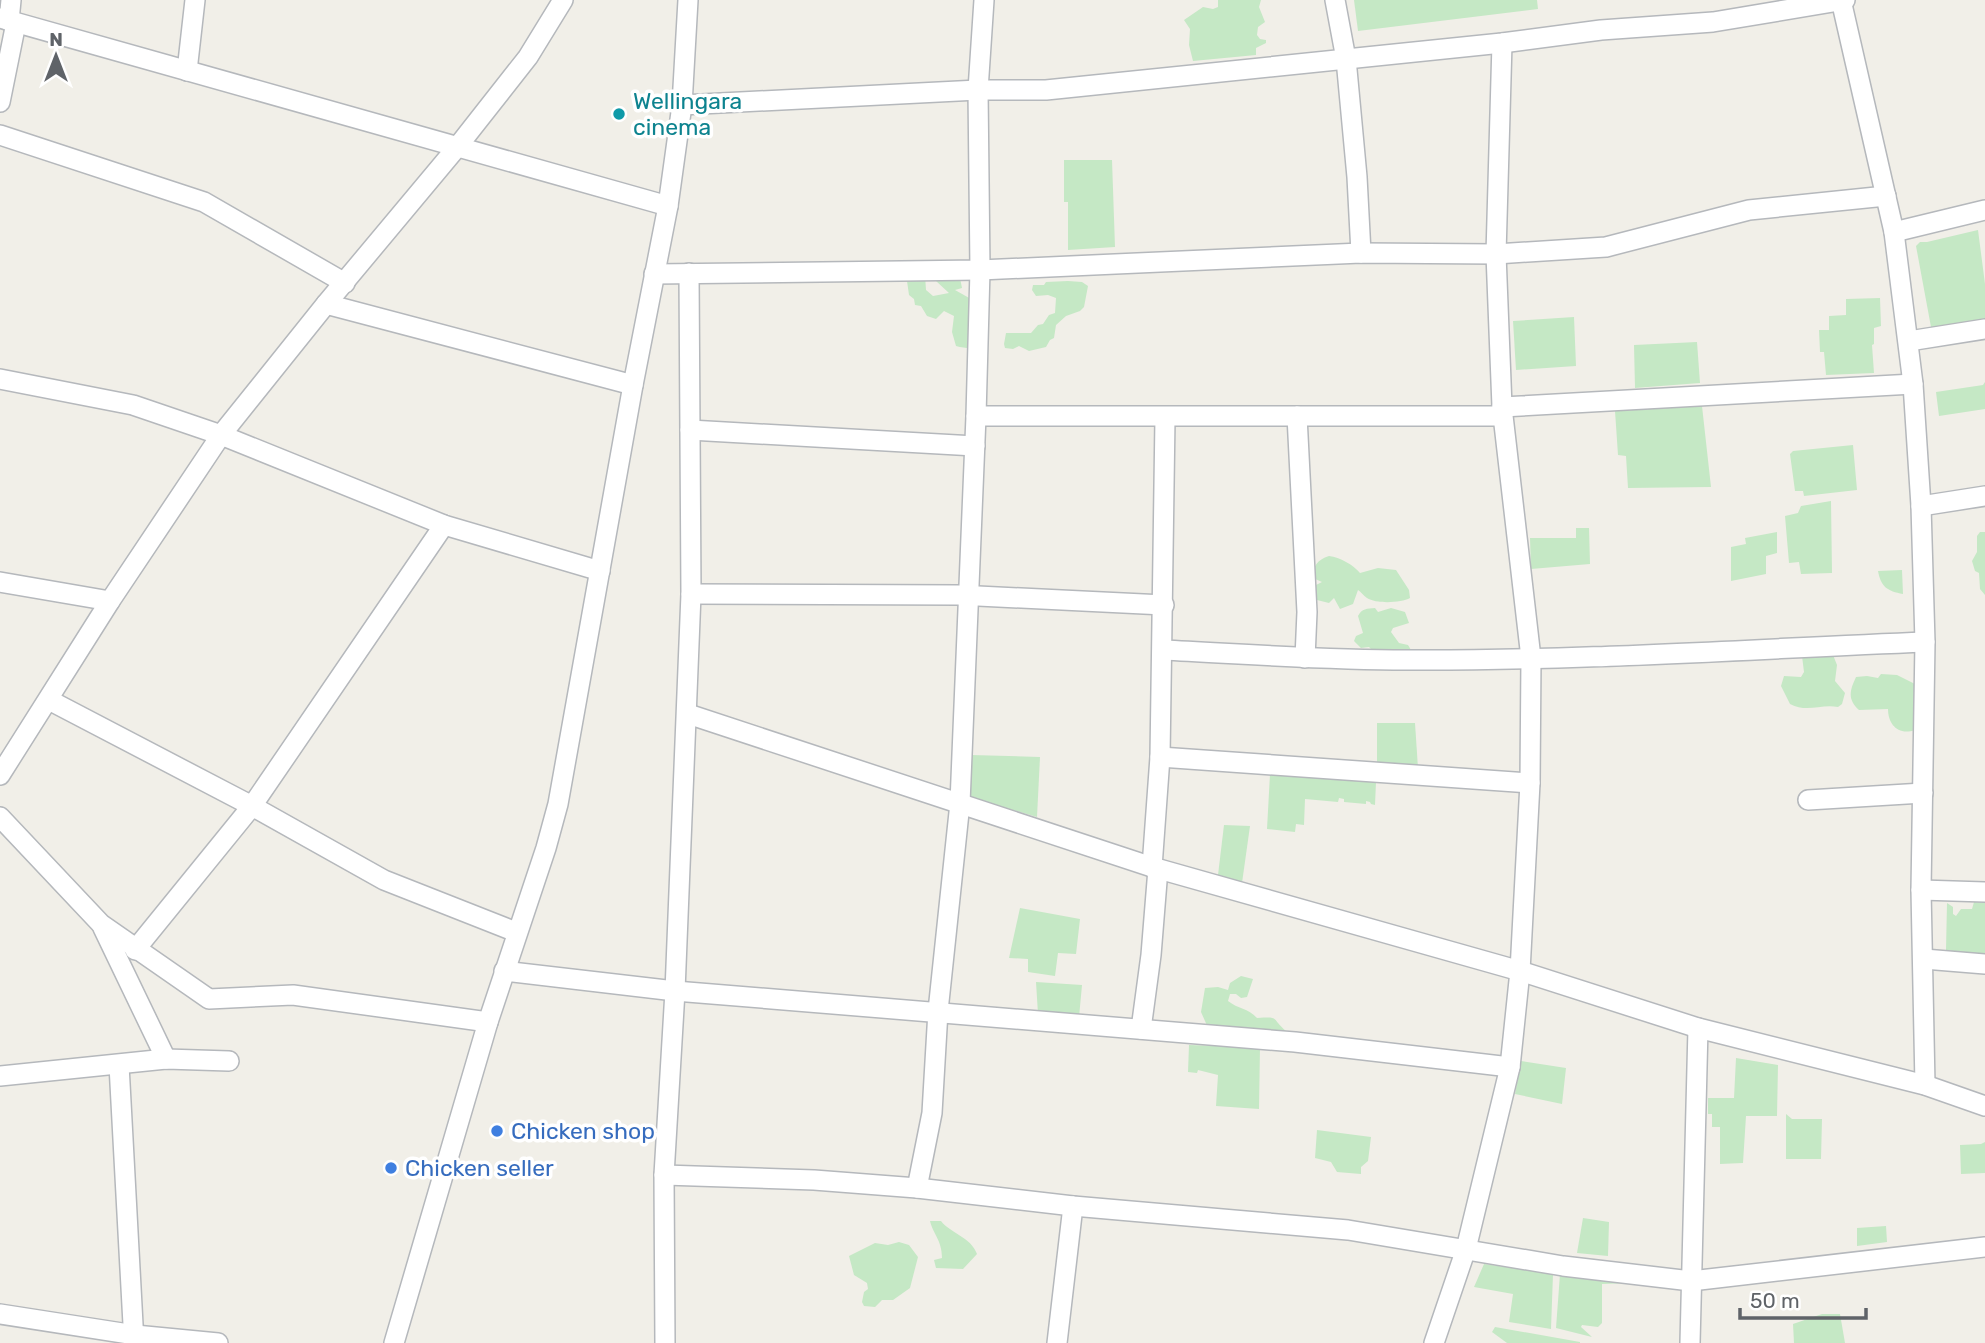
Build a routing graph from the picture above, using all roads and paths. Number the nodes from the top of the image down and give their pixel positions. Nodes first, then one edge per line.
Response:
1 (11, 0) edge
2 (195, 0) edge
3 (563, 0) edge
4 (688, 0) edge
5 (984, 0) edge
6 (1335, 0) edge
7 (1843, 0) edge
8 (8, 21) edge
9 (1502, 43) junction
10 (1346, 59) junction
11 (187, 71) junction
12 (978, 90) junction
13 (0, 102) edge
14 (682, 105) junction
15 (0, 135) edge
16 (458, 146) junction
17 (1886, 196) junction
18 (668, 206) junction
19 (1985, 210) edge
20 (1894, 232) junction
21 (1360, 253) junction
22 (1496, 254) junction
23 (980, 270) junction
24 (690, 273) junction
25 (654, 274) junction
26 (345, 283) junction
27 (326, 304) junction
28 (1985, 329) edge
29 (1909, 341) junction
30 (0, 379) edge
31 (1913, 384) junction
32 (633, 385) junction
33 (1502, 412) junction
34 (976, 416) junction
35 (1297, 416) junction
36 (1165, 418) junction
37 (690, 430) junction
38 (222, 435) junction
39 (975, 446) junction
40 (1985, 496) edge
41 (1921, 506) junction
42 (444, 525) junction
43 (600, 571) junction
44 (0, 582) edge
45 (691, 594) junction
46 (968, 596) junction
47 (110, 601) junction
48 (1164, 605) junction
49 (1924, 642) junction
50 (1163, 650) junction
51 (1305, 658) junction
52 (1531, 658) junction
53 (49, 700) junction
54 (688, 714) junction
55 (1160, 757) junction
56 (0, 775) edge
57 (1530, 783) junction
58 (1923, 793) junction
59 (1808, 800) dead end
60 (960, 803) junction
61 (251, 806) junction
62 (0, 817) edge
63 (1155, 868) junction
64 (1921, 890) junction
65 (1985, 891) edge
66 (101, 924) junction
67 (516, 932) junction
68 (135, 950) junction
69 (1924, 959) junction
70 (1985, 964) edge
71 (504, 971) junction
72 (1520, 971) junction
73 (675, 991) junction
74 (938, 1011) junction
75 (488, 1022) junction
76 (1698, 1028) junction
77 (1141, 1029) junction
78 (166, 1059) junction
79 (229, 1061) dead end
80 (119, 1065) junction
81 (1510, 1067) junction
82 (0, 1076) edge
83 (1925, 1085) junction
84 (1985, 1106) edge
85 (664, 1175) junction
86 (917, 1188) junction
87 (1073, 1206) junction
88 (1985, 1248) edge
89 (1466, 1249) junction
90 (1691, 1281) junction
91 (0, 1314) edge
92 (134, 1339) edge
93 (218, 1343) edge
94 (394, 1343) edge
95 (665, 1343) edge
96 (1057, 1343) edge
97 (1434, 1343) edge
98 (1690, 1343) edge

1 - 8 street
2 - 11 street
3 - 16 street
4 - 14 street
5 - 12 street
6 - 10 street
7 - 9 street
7 - 17 street
8 - 11 street
8 - 13 street
9 - 10 street
9 - 22 street
10 - 12 street
10 - 21 street
11 - 16 street
12 - 14 street
12 - 23 street
14 - 18 street
15 - 26 street
16 - 18 street
16 - 26 street
17 - 20 street
17 - 22 street
18 - 25 street
19 - 20 street
20 - 29 street
21 - 22 street
21 - 23 street
22 - 33 street
23 - 24 street
23 - 34 street
24 - 25 street
24 - 37 street
25 - 32 street
26 - 27 street
27 - 32 street
27 - 38 street
28 - 29 street
29 - 31 street
30 - 38 street
31 - 33 street
31 - 41 street
32 - 43 street
33 - 35 street
33 - 52 street
34 - 36 street
34 - 39 street
35 - 36 street
35 - 51 street
36 - 48 street
37 - 39 street
37 - 45 street
38 - 42 street
38 - 47 street
39 - 46 street
40 - 41 street
41 - 49 street
42 - 43 street
42 - 61 street
43 - 67 street
44 - 47 street
45 - 46 street
45 - 54 street
46 - 48 street
46 - 60 street
47 - 53 street
48 - 50 street
49 - 52 street
49 - 58 street
50 - 51 street
50 - 55 street
51 - 52 street
52 - 57 street
53 - 56 street
53 - 61 street
54 - 60 street
54 - 73 street
55 - 57 street
55 - 63 street
57 - 72 street
58 - 59 street
58 - 64 street
60 - 63 street
60 - 74 street
61 - 67 street
61 - 68 street
62 - 66 street
63 - 72 street
63 - 77 street
64 - 65 street
64 - 69 street
66 - 68 street
66 - 78 street
67 - 71 street
68 - 75 street
69 - 70 street
69 - 83 street
71 - 73 street
71 - 75 street
72 - 76 street
72 - 81 street
73 - 74 street
73 - 85 street
74 - 77 street
74 - 86 street
75 - 94 street
76 - 83 street
76 - 90 street
77 - 81 street
78 - 79 street
78 - 80 street
80 - 82 street
80 - 92 street
81 - 89 street
83 - 84 street
85 - 86 street
85 - 95 street
86 - 87 street
87 - 89 street
87 - 96 street
88 - 90 street
89 - 90 street
89 - 97 street
90 - 98 street
91 - 92 street
92 - 93 street

